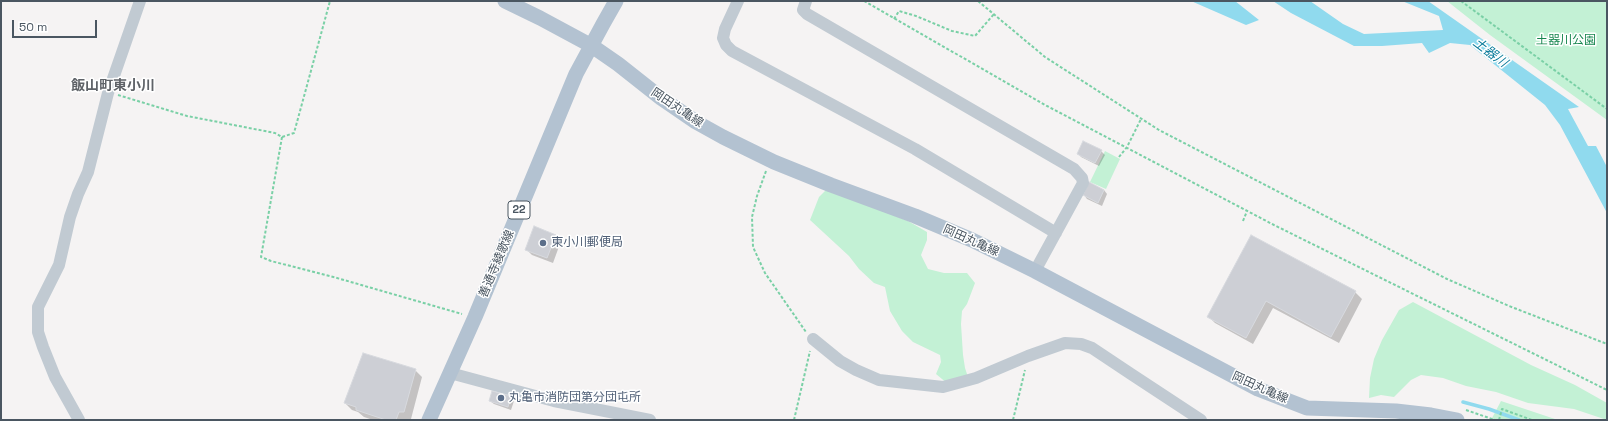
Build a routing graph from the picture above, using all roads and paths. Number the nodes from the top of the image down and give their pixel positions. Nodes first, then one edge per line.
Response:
1 (140, 1) edge
2 (330, 1) edge
3 (505, 1) edge
4 (738, 1) edge
5 (806, 1) edge
6 (864, 1) edge
7 (978, 1) edge
8 (1461, 1) edge
9 (616, 2) edge
10 (523, 4) edge
11 (994, 14) junction
12 (894, 19) junction
13 (592, 46) junction
14 (108, 93) junction
15 (1607, 109) edge
16 (1141, 119) junction
17 (282, 137) junction
18 (1127, 148) junction
19 (1119, 157) dead end
20 (771, 160) junction
21 (1247, 211) junction
22 (1242, 221) dead end
23 (1056, 233) junction
24 (1035, 271) junction
25 (475, 317) junction
26 (813, 339) junction
27 (1607, 344) edge
28 (1028, 356) junction
29 (450, 373) junction
30 (1607, 390) edge
31 (1363, 415) edge
32 (79, 420) edge
33 (429, 420) edge
34 (650, 420) edge
35 (794, 420) edge
36 (1013, 420) edge
37 (1201, 420) edge
38 (1455, 420) edge
39 (1495, 420) edge
40 (1499, 420) edge
41 (1532, 420) edge

1 - 14 street
2 - 17 path
3 - 10 main road, 岡田丸亀線
4 - 23 street
5 - 23 street
6 - 12 path
7 - 11 path
8 - 15 path
9 - 13 main road, 善通寺綾歌線 / 22
10 - 13 main road, 岡田丸亀線
11 - 12 path
11 - 16 path
12 - 18 path
13 - 20 main road, 岡田丸亀線
13 - 25 main road, 善通寺綾歌線 / 22
14 - 17 path
14 - 32 street
16 - 18 path
16 - 27 path
17 - 25 path
18 - 19 path
18 - 21 path
20 - 24 main road, 岡田丸亀線
20 - 26 path
21 - 22 path
21 - 30 path
23 - 24 street
24 - 31 main road, 岡田丸亀線
25 - 29 main road, 善通寺綾歌線 / 22
26 - 28 street
26 - 35 path
28 - 36 path
28 - 37 street
29 - 33 main road, 善通寺綾歌線 / 22
29 - 34 street
31 - 38 main road, 岡田丸亀線
38 - 39 path
40 - 41 path

